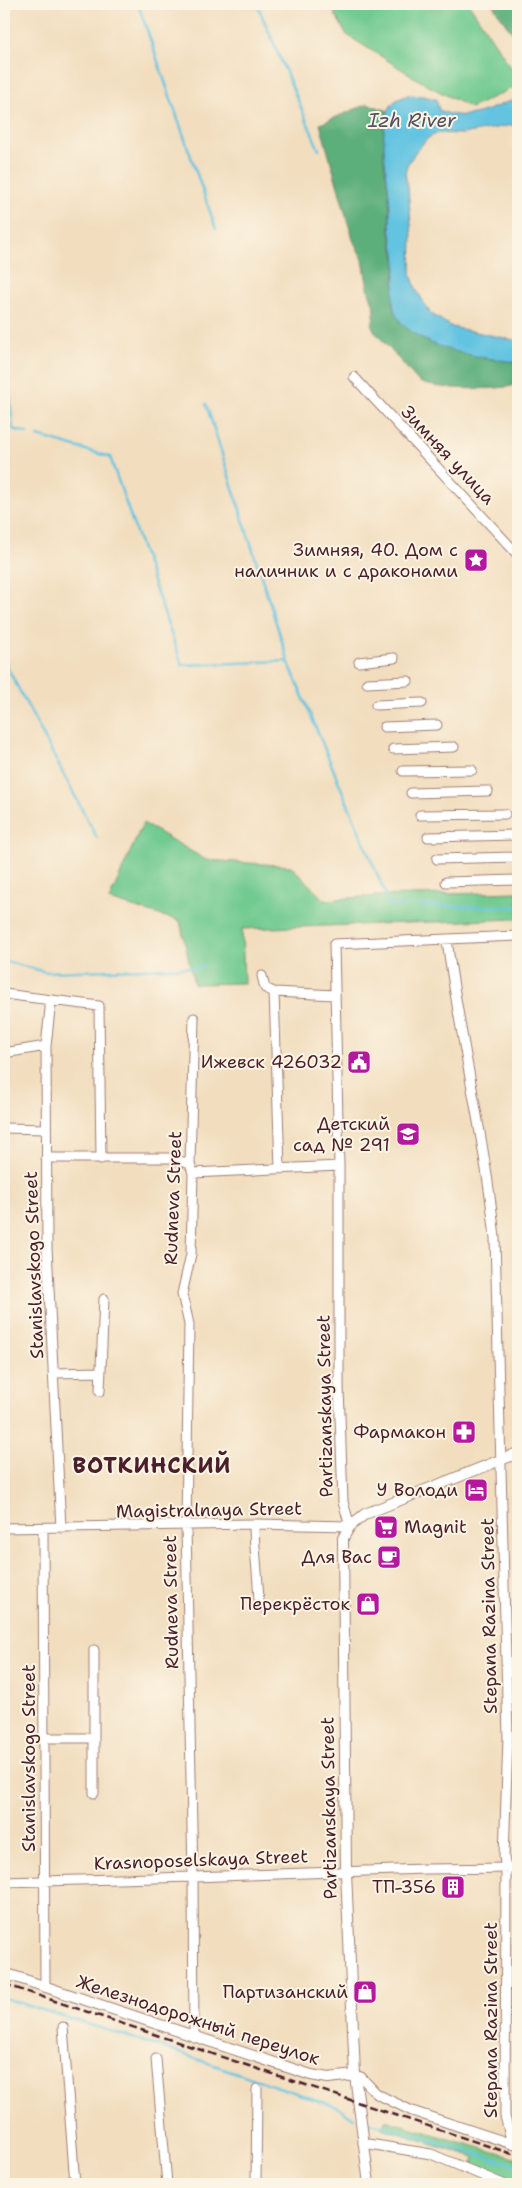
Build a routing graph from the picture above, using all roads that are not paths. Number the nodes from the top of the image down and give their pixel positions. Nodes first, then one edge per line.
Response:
1 (354, 377) dead end
2 (518, 555) edge
3 (394, 658) dead end
4 (359, 662) dead end
5 (408, 681) dead end
6 (367, 683) dead end
7 (422, 703) dead end
8 (376, 705) dead end
9 (437, 725) dead end
10 (384, 727) dead end
11 (454, 747) dead end
12 (394, 749) dead end
13 (472, 770) dead end
14 (403, 772) dead end
15 (488, 791) dead end
16 (411, 793) dead end
17 (505, 814) dead end
18 (420, 815) dead end
19 (518, 835) edge
20 (428, 837) dead end
21 (518, 857) edge
22 (437, 859) dead end
23 (518, 880) edge
24 (446, 882) dead end
25 (518, 936) edge
26 (447, 940) junction
27 (262, 976) dead end
28 (274, 992) junction
29 (4, 994) edge
30 (335, 995) junction
31 (51, 1000) junction
32 (194, 1018) dead end
33 (46, 1046) junction
34 (4, 1052) edge
35 (4, 1128) edge
36 (46, 1129) junction
37 (46, 1158) junction
38 (101, 1159) junction
39 (339, 1166) junction
40 (192, 1168) junction
41 (280, 1168) junction
42 (104, 1300) dead end
43 (100, 1372) junction
44 (54, 1373) junction
45 (100, 1390) dead end
46 (518, 1453) edge
47 (502, 1459) junction
48 (254, 1524) junction
49 (186, 1526) junction
50 (350, 1526) junction
51 (4, 1528) edge
52 (43, 1528) junction
53 (61, 1528) junction
54 (259, 1607) dead end
55 (94, 1650) dead end
56 (45, 1738) junction
57 (94, 1738) junction
58 (94, 1793) dead end
59 (518, 1868) edge
60 (506, 1869) junction
61 (346, 1872) junction
62 (193, 1877) junction
63 (4, 1882) edge
64 (46, 1882) junction
65 (4, 1973) edge
66 (45, 1987) junction
67 (63, 2027) dead end
68 (194, 2037) junction
69 (156, 2059) dead end
70 (355, 2075) junction
71 (257, 2089) dead end
72 (363, 2142) junction
73 (515, 2145) edge
74 (75, 2184) edge
75 (167, 2184) edge
76 (256, 2184) edge
77 (369, 2184) edge
78 (503, 2184) edge

1 - 2 street, Зимняя улица
3 - 4 street
5 - 6 street
7 - 8 street
9 - 10 street
11 - 12 street
13 - 14 street
15 - 16 street
17 - 18 street
19 - 20 street
21 - 22 street
23 - 24 street
25 - 26 street
26 - 30 street, Partizanskaya Street
26 - 47 street, Stepana Razina Street
27 - 28 street
28 - 30 street
28 - 41 street
29 - 31 street
30 - 39 street, Partizanskaya Street
31 - 33 street, Stanislavskogo Street
31 - 38 street
32 - 40 street, Rudneva Street
33 - 34 street
33 - 36 street, Stanislavskogo Street
35 - 36 street
36 - 37 street, Stanislavskogo Street
37 - 38 street
37 - 44 street, Stanislavskogo Street
38 - 40 street
39 - 41 street
39 - 50 street, Partizanskaya Street
40 - 41 street
40 - 49 street, Rudneva Street
42 - 43 street
43 - 44 street
43 - 45 street
44 - 53 street, Stanislavskogo Street
46 - 47 street
47 - 50 street
47 - 60 street, Stepana Razina Street
48 - 49 street, Magistralnaya Street
48 - 50 street, Magistralnaya Street
48 - 54 street
49 - 53 street, Magistralnaya Street
49 - 62 street, Rudneva Street
50 - 61 street, Partizanskaya Street
51 - 52 street, Magistralnaya Street
52 - 53 street, Magistralnaya Street
52 - 56 street, Stanislavskogo Street
55 - 57 street
56 - 57 street
56 - 64 street, Stanislavskogo Street
57 - 58 street
59 - 60 street, Krasnoposelskaya Street
60 - 61 street, Krasnoposelskaya Street
60 - 73 street, Stepana Razina Street
61 - 62 street, Krasnoposelskaya Street
61 - 70 street, Partizanskaya Street
62 - 64 street, Krasnoposelskaya Street
62 - 68 street, Rudneva Street
63 - 64 street, Krasnoposelskaya Street
64 - 66 street, Stanislavskogo Street
65 - 66 street, Железнодорожный переулок
66 - 68 street, Железнодорожный переулок
67 - 74 street
68 - 70 street, Железнодорожный переулок
69 - 75 street
70 - 72 street, Partizanskaya Street
70 - 73 street
71 - 76 street
72 - 77 street, Partizanskaya Street
72 - 78 street

